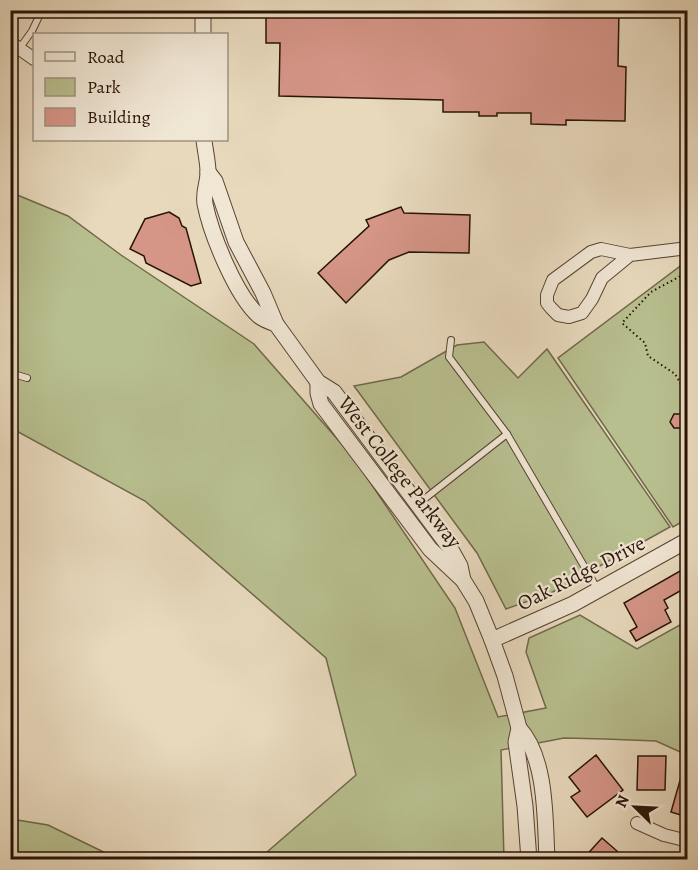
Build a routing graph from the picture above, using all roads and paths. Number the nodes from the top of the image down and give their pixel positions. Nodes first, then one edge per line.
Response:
1 (42, 10) edge
2 (203, 10) edge
3 (203, 33) edge
4 (15, 46) edge
5 (33, 58) edge
6 (204, 141) edge
7 (687, 248) edge
8 (630, 255) junction
9 (687, 272) edge
10 (451, 340) dead end
11 (10, 373) edge
12 (27, 378) dead end
13 (318, 382) junction
14 (687, 396) edge
15 (507, 434) junction
16 (687, 503) edge
17 (418, 504) junction
18 (687, 519) edge
19 (687, 540) edge
20 (463, 580) junction
21 (598, 590) junction
22 (492, 640) junction
23 (519, 728) junction
24 (637, 823) dead end
25 (687, 841) edge
26 (529, 860) edge
27 (547, 860) edge

1 - 4 lane
2 - 3 street
4 - 5 street
6 - 13 street, West College Parkway
7 - 8 street
8 - 8 street
9 - 14 path
10 - 15 lane
11 - 12 lane
13 - 17 street, West College Parkway
13 - 20 street, West College Parkway
15 - 17 lane
15 - 21 lane
16 - 18 path
17 - 20 street, West College Parkway
19 - 21 street, Oak Ridge Drive
20 - 22 street, West College Parkway
21 - 22 street, Oak Ridge Drive
22 - 23 street, West College Parkway
23 - 26 street, West College Parkway
23 - 27 street, West College Parkway
24 - 25 street

